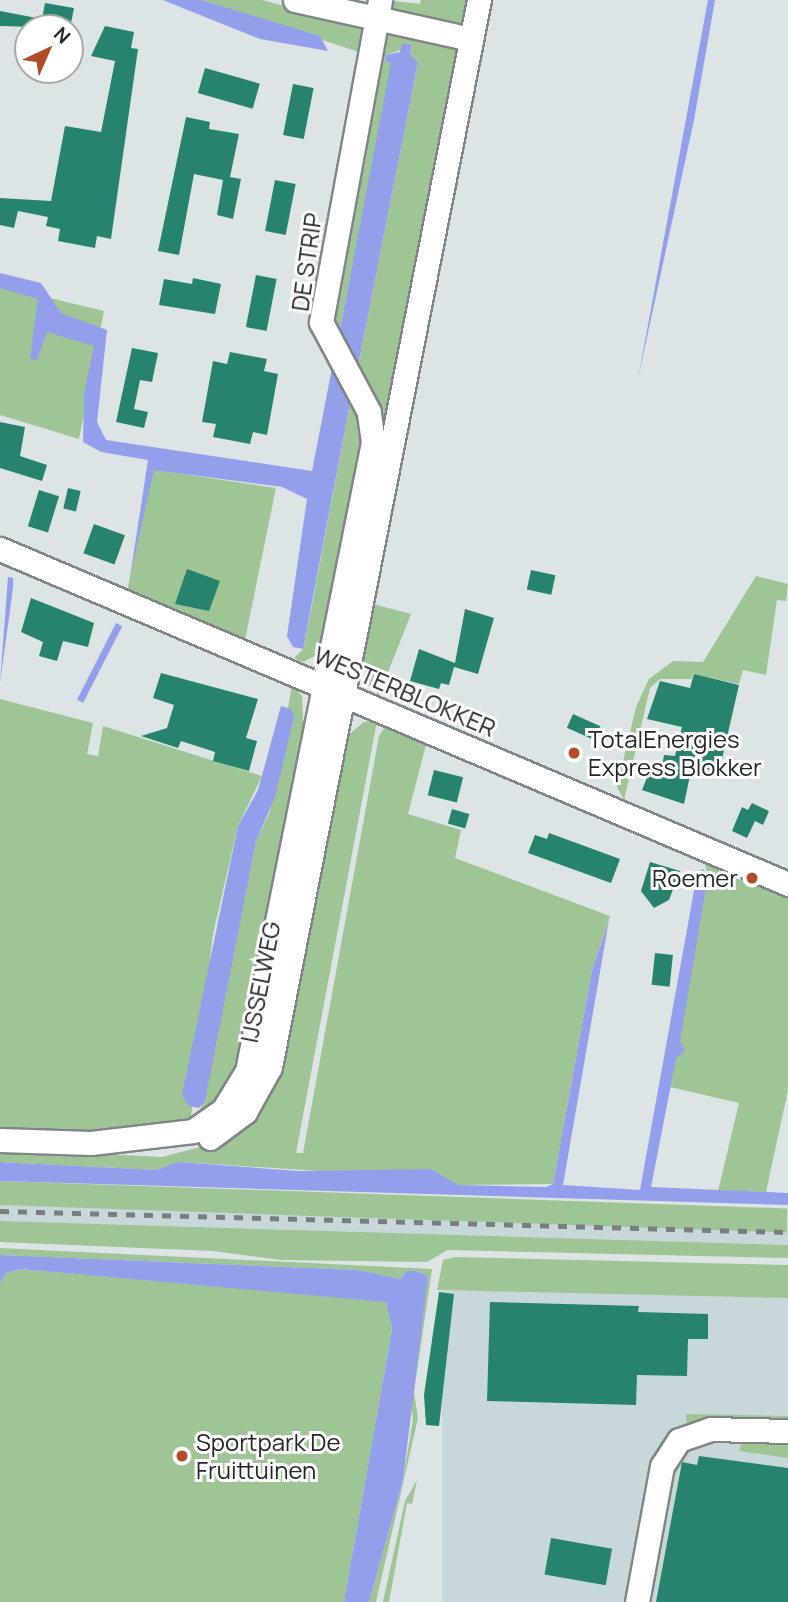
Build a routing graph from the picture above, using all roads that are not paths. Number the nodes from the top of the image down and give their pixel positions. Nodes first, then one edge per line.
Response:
1 (295, 0) edge
2 (479, 0) edge
3 (350, 7) edge
4 (378, 9) edge
5 (471, 39) junction
6 (0, 549) edge
7 (333, 689) junction
8 (788, 884) edge
9 (0, 1140) edge
10 (788, 1431) edge
11 (637, 1602) edge

1 - 3 street
2 - 5 street
3 - 4 street
4 - 5 street
4 - 7 street, DE STRIP
5 - 7 street
6 - 7 street, WESTERBLOKKER
7 - 8 street, WESTERBLOKKER
7 - 9 street, IJSSELWEG
10 - 11 street

